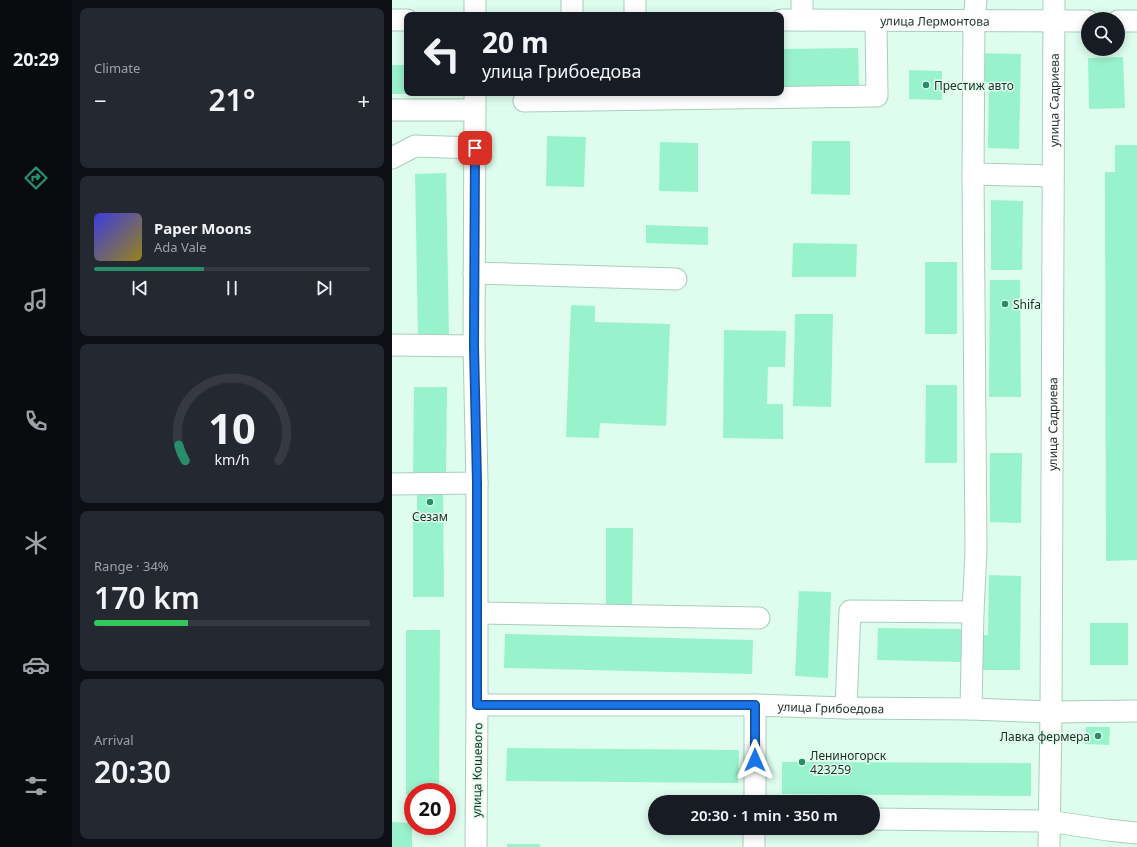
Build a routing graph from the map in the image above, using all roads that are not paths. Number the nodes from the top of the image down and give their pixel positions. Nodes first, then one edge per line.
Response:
1 (475, 0) edge
2 (572, 0) edge
3 (635, 0) edge
4 (802, 0) edge
5 (976, 0) edge
6 (1054, 0) edge
7 (475, 12) edge
8 (572, 12) edge
9 (635, 12) edge
10 (392, 20) edge
11 (404, 20) edge
12 (784, 20) edge
13 (802, 20) junction
14 (876, 21) junction
15 (974, 21) junction
16 (1054, 21) junction
17 (1081, 21) edge
18 (1125, 21) edge
19 (1137, 21) edge
20 (475, 101) edge
21 (524, 101) dead end
22 (392, 110) edge
23 (475, 148) junction
24 (392, 158) edge
25 (972, 174) junction
26 (1053, 176) junction
27 (474, 273) junction
28 (676, 279) dead end
29 (392, 346) edge
30 (474, 346) junction
31 (477, 483) junction
32 (392, 484) edge
33 (973, 612) junction
34 (477, 613) junction
35 (759, 618) dead end
36 (477, 705) junction
37 (755, 705) junction
38 (846, 708) junction
39 (971, 709) junction
40 (1137, 711) edge
41 (1051, 712) junction
42 (755, 795) edge
43 (880, 819) edge
44 (1048, 821) junction
45 (1137, 833) edge
46 (754, 835) edge
47 (476, 847) edge
48 (754, 847) edge
49 (1049, 847) edge

1 - 7 street
2 - 8 street
3 - 9 street
4 - 13 street
5 - 15 street
6 - 16 street, улица Садриева
10 - 11 street
12 - 13 street, улица Лермонтова
13 - 14 street, улица Лермонтова
14 - 15 street, улица Лермонтова
14 - 21 street
15 - 16 street, улица Лермонтова
15 - 25 street
16 - 17 street, улица Лермонтова
16 - 26 street, улица Садриева
18 - 19 street
20 - 22 street
20 - 23 street, улица Кошевого
23 - 24 street
23 - 27 street, улица Кошевого
25 - 26 street
25 - 33 street
26 - 41 street, улица Садриева
27 - 28 street
27 - 30 street, улица Кошевого
29 - 30 street
30 - 31 street, улица Кошевого
31 - 32 street
31 - 34 street, улица Кошевого
33 - 38 street
33 - 39 street
34 - 35 street
34 - 36 street, улица Кошевого
36 - 37 street, улица Грибоедова
36 - 47 street, улица Кошевого
37 - 38 street, улица Грибоедова
37 - 42 street
38 - 39 street, улица Грибоедова
39 - 41 street, улица Грибоедова
40 - 41 street, улица Грибоедова
41 - 44 street, улица Садриева
43 - 44 street
44 - 45 street
44 - 49 street, улица Садриева
46 - 48 street

